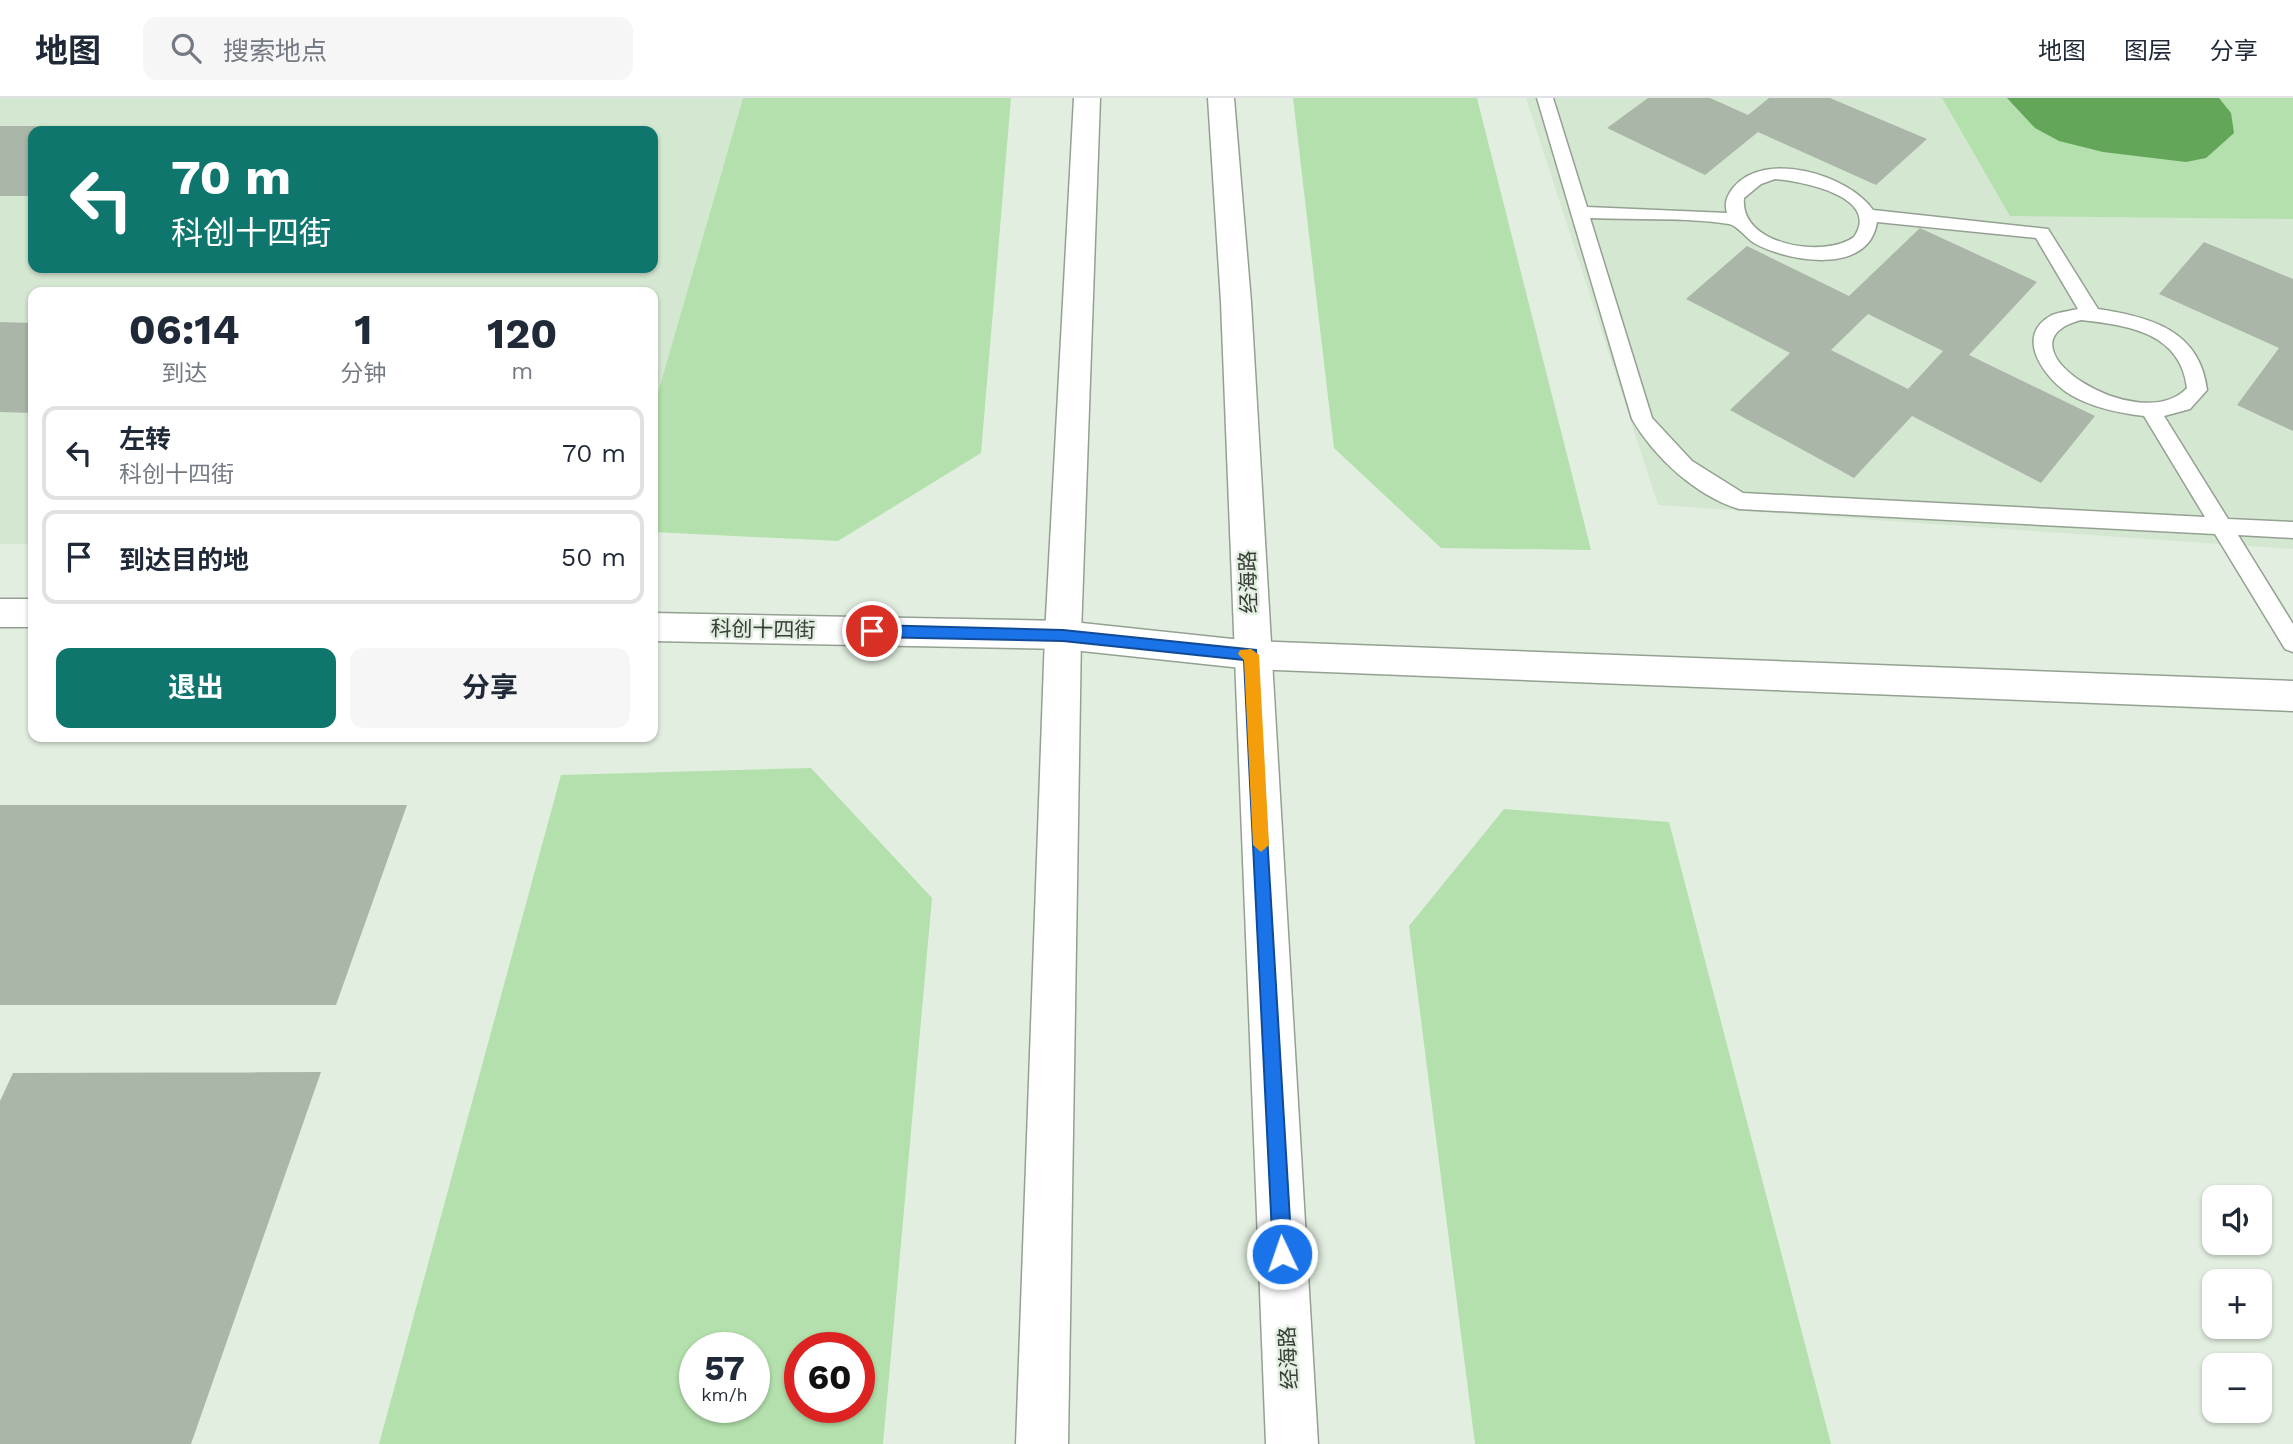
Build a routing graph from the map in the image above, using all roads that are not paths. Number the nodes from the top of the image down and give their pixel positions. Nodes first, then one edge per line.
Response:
1 (1087, 98) edge
2 (1221, 98) edge
3 (1545, 98) edge
4 (1581, 212) junction
5 (1867, 215) junction
6 (1738, 219) junction
7 (2091, 314) junction
8 (2150, 410) junction
9 (2221, 526) junction
10 (2293, 530) edge
11 (0, 612) edge
12 (28, 613) edge
13 (658, 626) edge
14 (1063, 635) junction
15 (2293, 643) edge
16 (1251, 655) junction
17 (2293, 696) edge
18 (1042, 1444) edge
19 (1292, 1444) edge

1 - 14 main road
2 - 16 main road, 经海路
3 - 4 lane
4 - 6 lane
4 - 9 lane
5 - 6 lane
5 - 6 lane
5 - 7 lane
7 - 8 lane
7 - 8 lane
8 - 9 lane
9 - 10 lane
9 - 15 lane
11 - 12 main road
13 - 14 main road, 科创十四街
14 - 16 main road, 科创十四街
14 - 18 main road
16 - 17 main road, 科创十四街
16 - 19 main road, 经海路

